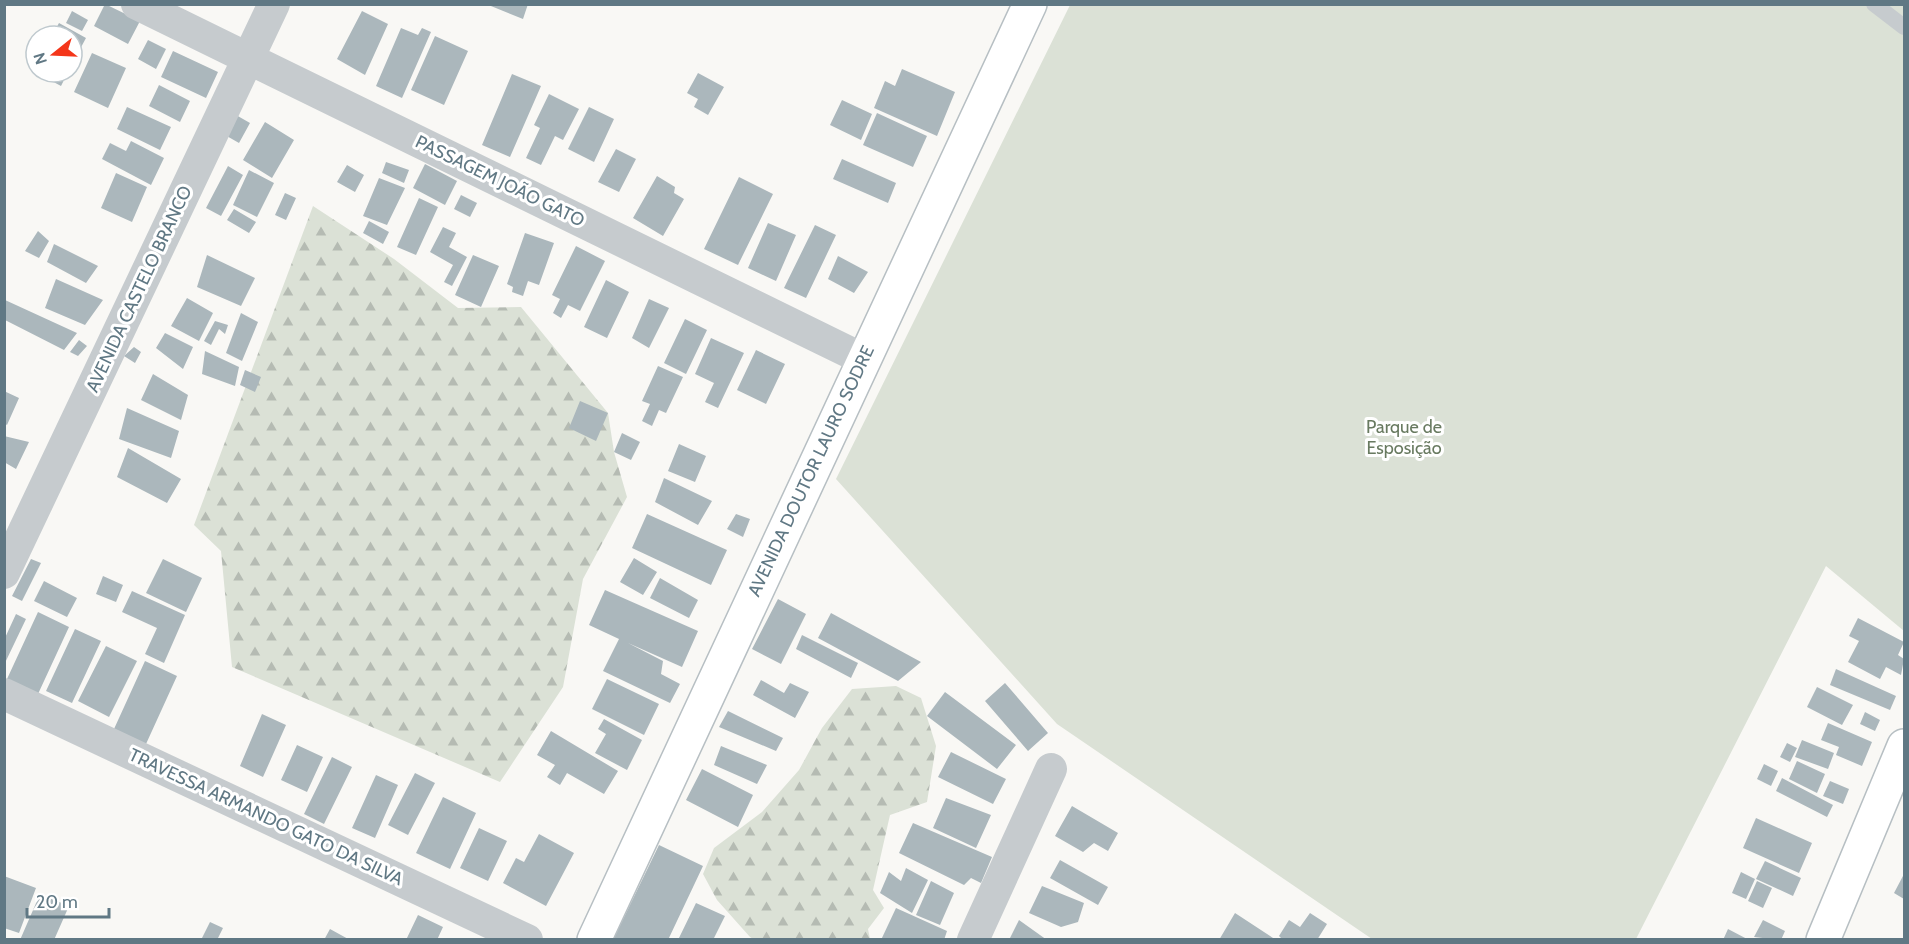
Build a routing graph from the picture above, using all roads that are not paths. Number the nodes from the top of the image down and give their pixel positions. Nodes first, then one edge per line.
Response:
1 (137, 4) edge
2 (274, 4) edge
3 (1030, 4) edge
4 (1874, 4) edge
5 (1905, 27) edge
6 (248, 58) junction
7 (863, 359) junction
8 (4, 573) edge
9 (4, 694) edge
10 (1905, 746) edge
11 (1052, 769) dead end
12 (528, 939) edge
13 (594, 939) edge
14 (973, 939) edge
15 (1823, 939) edge

1 - 6 street, PASSAGEM JOÃO GATO
2 - 6 street, AVENIDA CASTELO BRANCO
3 - 7 street, AVENIDA DOUTOR LAURO SODRE
4 - 5 lane
6 - 7 street, PASSAGEM JOÃO GATO
6 - 8 street, AVENIDA CASTELO BRANCO
7 - 13 street, AVENIDA DOUTOR LAURO SODRE
9 - 12 street, TRAVESSA ARMANDO GATO DA SILVA
10 - 15 street
11 - 14 street

